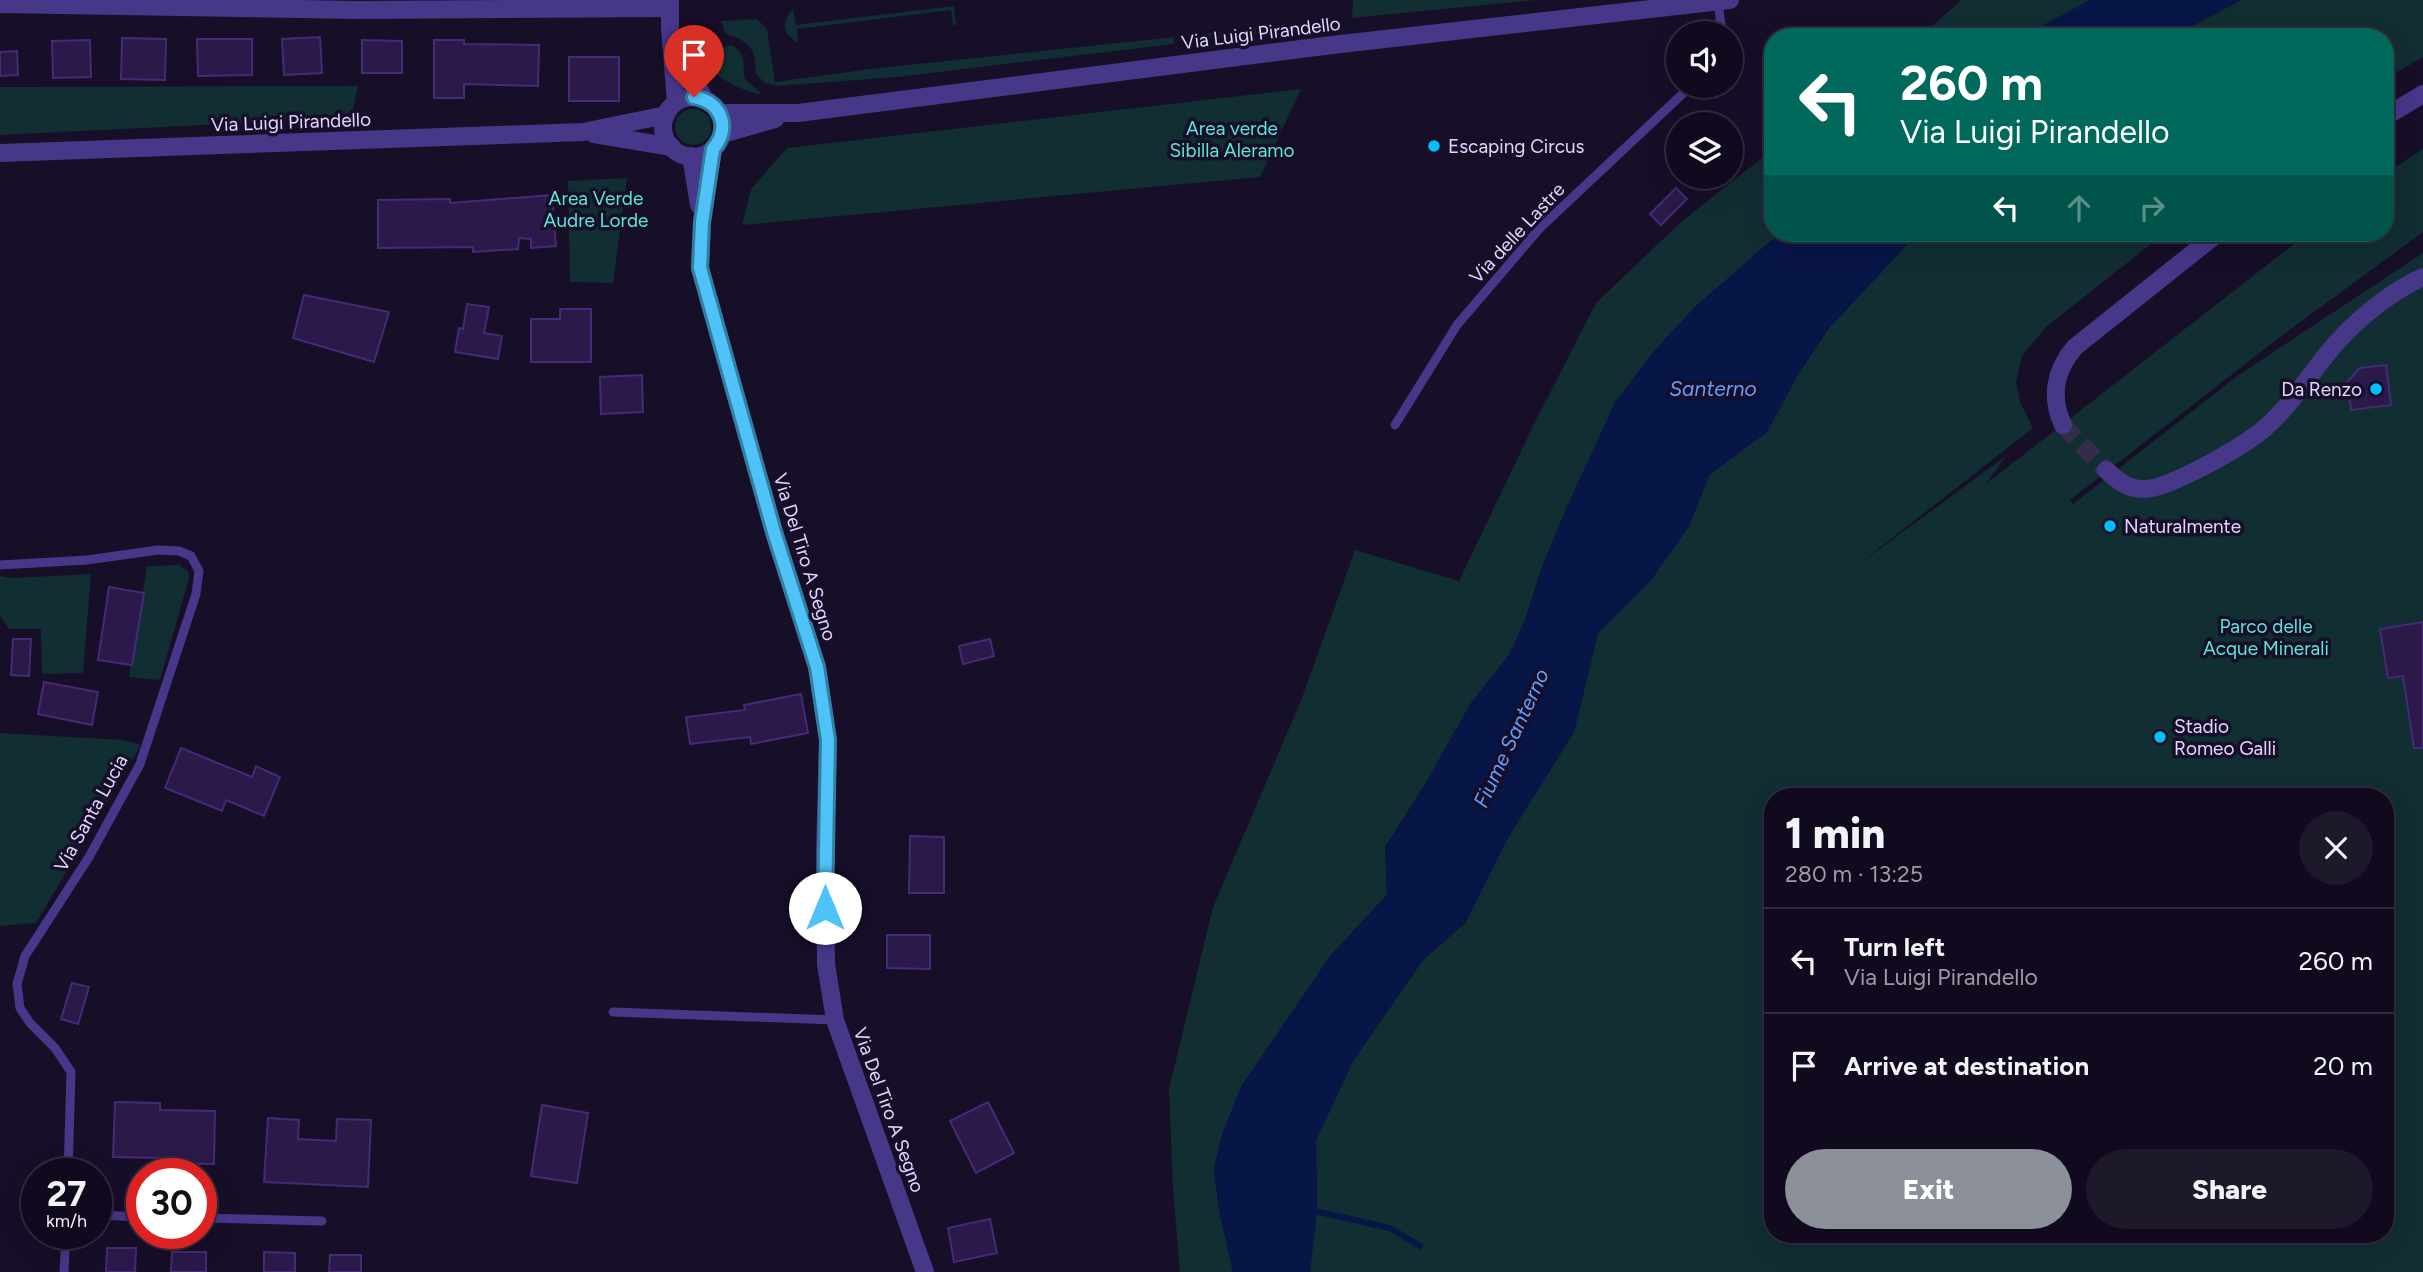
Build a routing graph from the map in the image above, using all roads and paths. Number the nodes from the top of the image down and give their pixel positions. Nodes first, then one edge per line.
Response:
1 (1724, 1) edge
2 (0, 4) edge
3 (670, 4) edge
4 (1723, 21) edge
5 (670, 28) junction
6 (2423, 94) edge
7 (1678, 98) edge
8 (704, 99) junction
9 (671, 109) junction
10 (2394, 112) edge
11 (720, 113) junction
12 (798, 113) junction
13 (583, 132) junction
14 (718, 142) junction
15 (672, 148) junction
16 (0, 153) edge
17 (691, 156) junction
18 (702, 222) junction
19 (2207, 242) edge
20 (2423, 277) edge
21 (1395, 425) dead end
22 (2063, 425) tunnel mouth
23 (2106, 470) tunnel mouth
24 (0, 565) edge
25 (613, 1012) dead end
26 (835, 1020) junction
27 (68, 1158) edge
28 (217, 1218) edge
29 (322, 1221) dead end
30 (65, 1249) edge
31 (64, 1272) edge
32 (925, 1272) edge

1 - 4 lane
1 - 12 street, Via Luigi Pirandello
2 - 3 street
3 - 5 street
5 - 8 street
5 - 9 street
6 - 10 street
7 - 21 lane, Via delle Lastre
8 - 9 street, Via Luigi Pirandello
8 - 11 street
9 - 13 street, Via Luigi Pirandello
9 - 15 street
11 - 12 street, Via Luigi Pirandello
11 - 14 street
12 - 14 street, Via Luigi Pirandello
13 - 15 street, Via Luigi Pirandello
13 - 16 street, Via Luigi Pirandello
14 - 17 street, Via Luigi Pirandello
14 - 18 street, Via Del Tiro A Segno
15 - 17 street, Via Luigi Pirandello
17 - 18 street, Via Del Tiro A Segno
18 - 26 street, Via Del Tiro A Segno
19 - 22 street
20 - 23 street
24 - 27 lane, Via Santa Lucia
25 - 26 lane
26 - 32 street, Via Del Tiro A Segno
28 - 29 lane
30 - 31 lane

